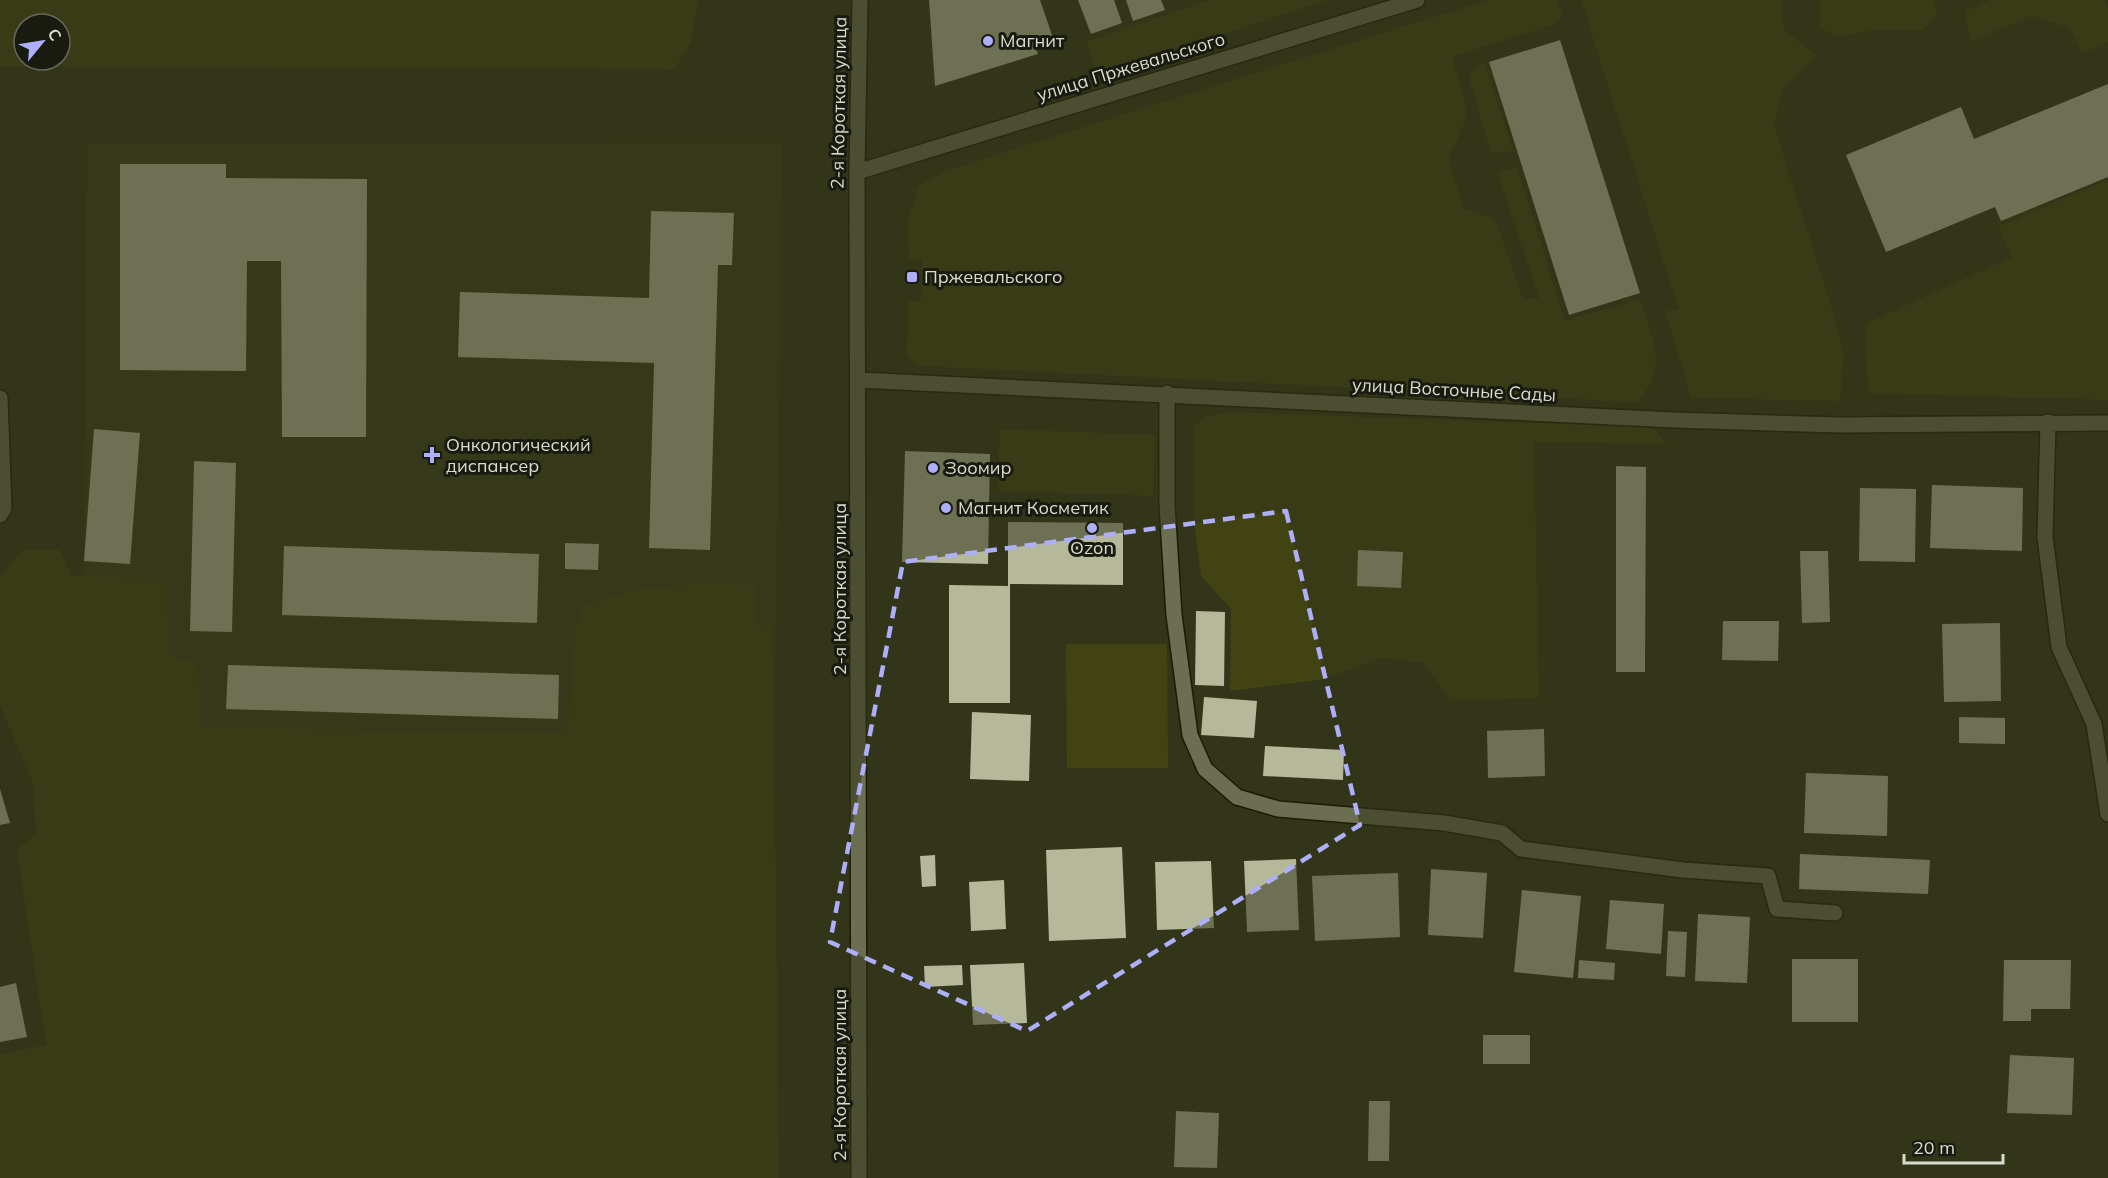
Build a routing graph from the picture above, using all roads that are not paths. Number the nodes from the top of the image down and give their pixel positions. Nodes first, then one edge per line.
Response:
1 (860, 0) edge
2 (1417, 0) edge
3 (857, 172) junction
4 (859, 380) junction
5 (1167, 393) junction
6 (0, 398) edge
7 (2048, 422) junction
8 (2108, 423) edge
9 (2, 511) edge
10 (2101, 726) edge
11 (2108, 814) edge
12 (1835, 914) dead end
13 (859, 1178) edge

1 - 3 street, 2-я Короткая улица
2 - 3 street, улица Пржевальского
3 - 4 street, 2-я Короткая улица
4 - 5 street, улица Восточные Сады
4 - 13 street, 2-я Короткая улица
5 - 7 street, улица Восточные Сады
5 - 12 street
6 - 9 street
7 - 8 street, улица Восточные Сады
7 - 10 street
10 - 11 street

